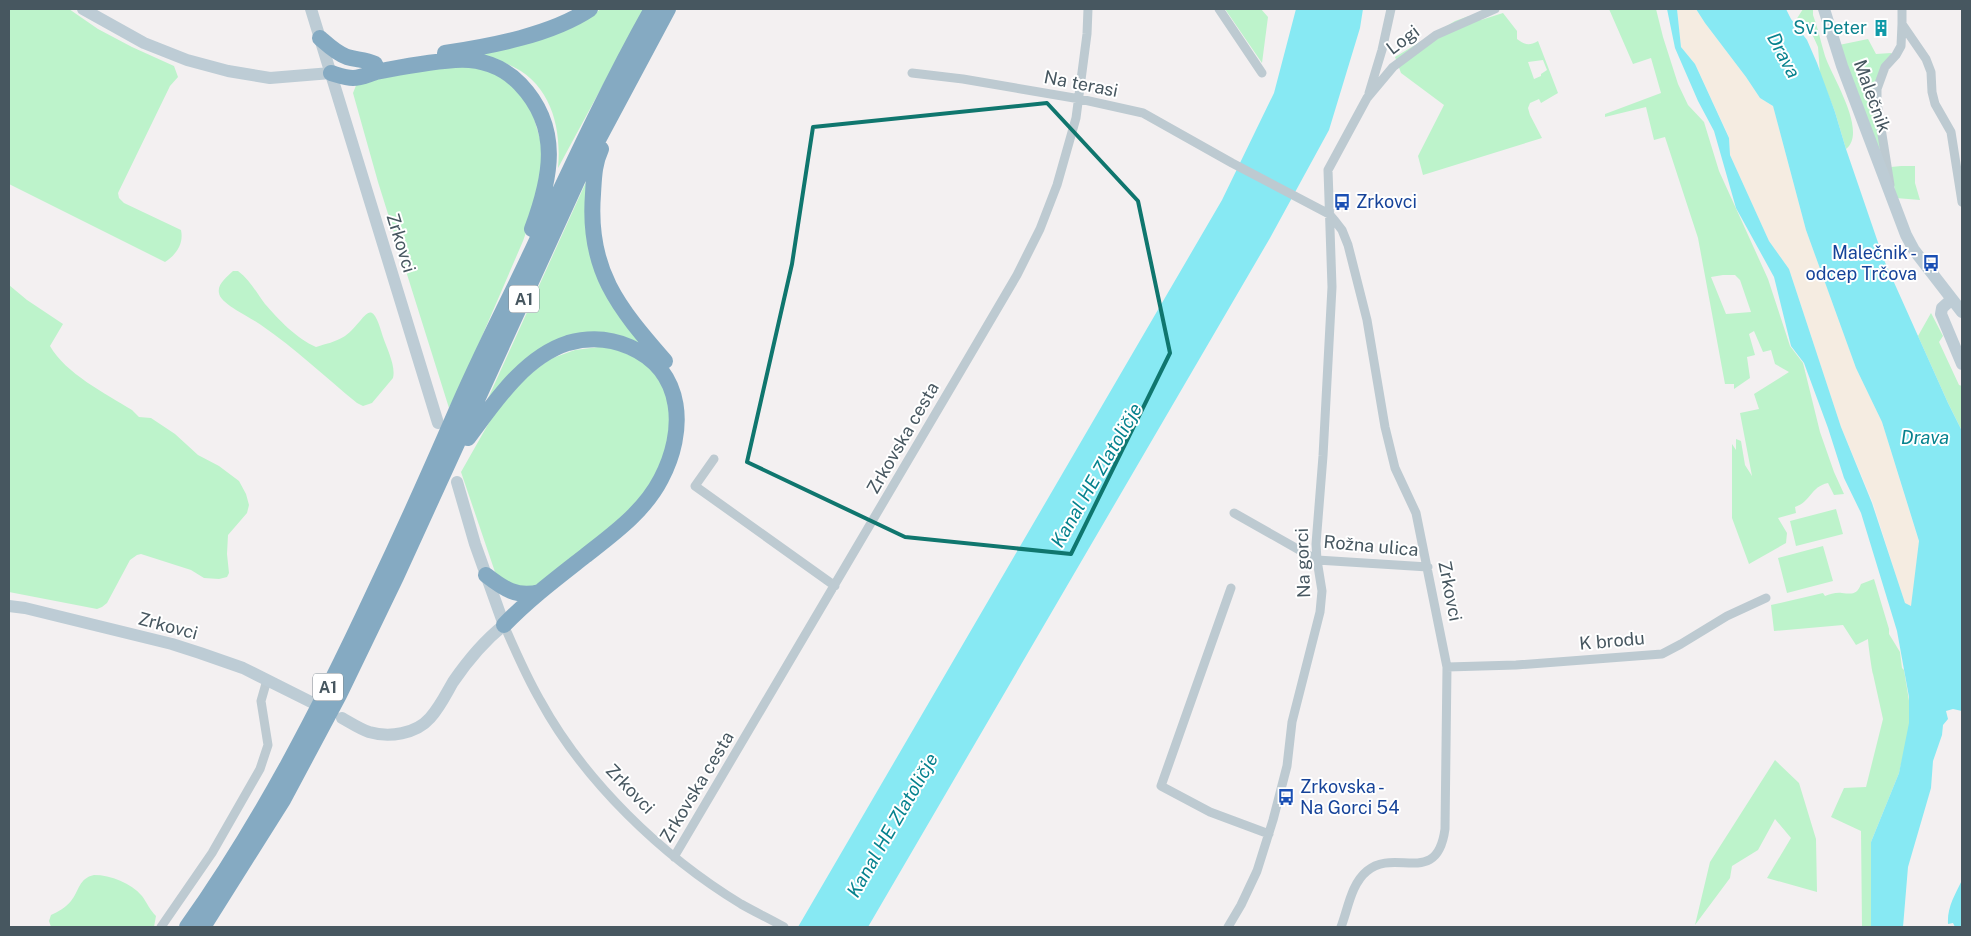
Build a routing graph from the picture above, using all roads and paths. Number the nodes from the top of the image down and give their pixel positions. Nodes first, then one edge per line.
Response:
1 (84, 9) edge
2 (311, 9) edge
3 (590, 9) edge
4 (652, 9) edge
5 (668, 9) edge
6 (1088, 9) edge
7 (1219, 9) edge
8 (1391, 9) edge
9 (1495, 9) edge
10 (1824, 9) edge
11 (1902, 9) edge
12 (1902, 24) junction
13 (320, 38) junction
14 (375, 64) junction
15 (912, 73) dead end
16 (1262, 73) dead end
17 (331, 74) junction
18 (1367, 98) junction
19 (1080, 99) junction
20 (612, 113) junction
21 (1890, 195) junction
22 (1300, 198) joint
23 (1962, 202) edge
24 (1329, 214) junction
25 (529, 258) junction
26 (1952, 299) junction
27 (1962, 312) edge
28 (1962, 364) edge
29 (438, 423) dead end
30 (714, 459) dead end
31 (456, 482) dead end
32 (436, 485) junction
33 (1234, 512) dead end
34 (1317, 560) junction
35 (1428, 567) junction
36 (486, 575) junction
37 (835, 586) junction
38 (1231, 588) dead end
39 (540, 592) junction
40 (1766, 598) dead end
41 (9, 606) edge
42 (504, 625) junction
43 (1446, 667) junction
44 (267, 680) junction
45 (311, 702) dead end
46 (342, 718) dead end
47 (1269, 834) junction
48 (674, 857) junction
49 (162, 927) edge
50 (187, 927) edge
51 (203, 927) edge
52 (783, 927) edge
53 (1228, 927) edge
54 (1341, 927) edge

1 - 17 street
2 - 13 street, Zrkovci
3 - 14 highway
4 - 25 highway, A1
5 - 20 highway, A1
6 - 19 street, Zrkovska cesta
7 - 16 street
8 - 18 street, Logi
9 - 18 street, Logi
10 - 21 street, Malečnik
11 - 12 street, Malečnik
12 - 21 street, Malečnik
12 - 23 street
13 - 14 highway
13 - 17 street, Zrkovci
14 - 17 highway
15 - 19 street, Na terasi
17 - 25 highway
17 - 29 street, Zrkovci
18 - 24 street, Logi
19 - 22 street, Na terasi
19 - 37 street, Zrkovska cesta
20 - 32 highway, A1
20 - 42 highway
21 - 26 street, Malečnik
22 - 24 street, Zrkovci
24 - 34 street, Na gorci
24 - 35 street, Zrkovci
25 - 50 highway, A1
26 - 27 street, Malečnik
26 - 28 street
30 - 37 street
31 - 36 street, Zrkovci
32 - 39 highway
32 - 51 highway, A1
33 - 34 street, Rožna ulica
34 - 35 street, Rožna ulica
34 - 47 street, Na gorci
35 - 43 street, Zrkovci
36 - 39 highway
36 - 42 street, Zrkovci
37 - 48 street, Zrkovska cesta
38 - 47 street
39 - 42 highway
40 - 43 street, K brodu
41 - 44 street, Zrkovci
42 - 46 street
42 - 48 street, Zrkovci
43 - 54 street, Zrkovci
44 - 45 street, Zrkovci
44 - 49 street
47 - 53 street, Na gorci
48 - 52 street, Zrkovci

